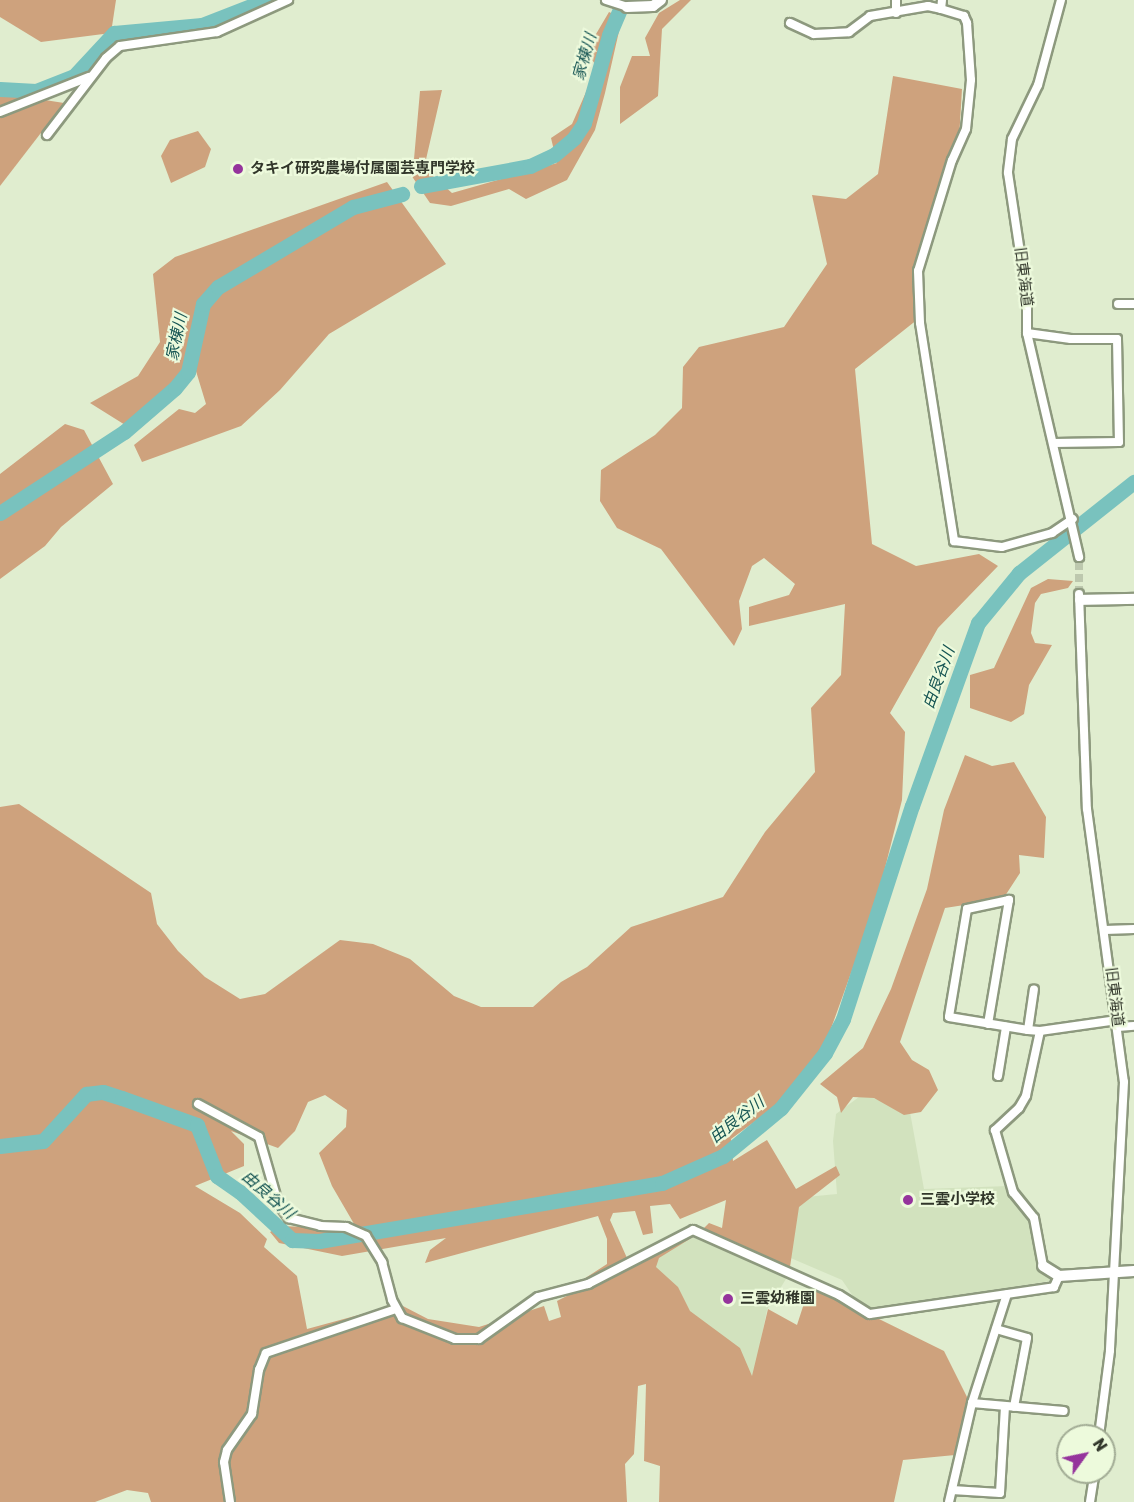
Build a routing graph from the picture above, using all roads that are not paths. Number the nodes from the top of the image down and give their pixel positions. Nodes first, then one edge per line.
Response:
1 (288, 0) edge
2 (606, 0) edge
3 (661, 0) edge
4 (896, 0) edge
5 (1061, 0) edge
6 (942, 4) edge
7 (622, 6) joint
8 (896, 13) junction
9 (790, 23) dead end
10 (93, 75) junction
11 (0, 112) edge
12 (47, 135) dead end
13 (1118, 304) dead end
14 (1134, 304) edge
15 (1027, 333) junction
16 (1054, 443) junction
17 (1073, 521) junction
18 (1079, 557) tunnel mouth
19 (1080, 597) joint
20 (1134, 599) edge
21 (1134, 929) edge
22 (1105, 930) junction
23 (1034, 989) dead end
24 (1117, 1023) junction
25 (988, 1024) junction
26 (1134, 1026) edge
27 (1006, 1027) junction
28 (1028, 1030) junction
29 (1040, 1030) junction
30 (998, 1076) dead end
31 (198, 1104) dead end
32 (1043, 1266) joint
33 (1115, 1270) junction
34 (1134, 1271) edge
35 (1059, 1276) junction
36 (1007, 1294) junction
37 (396, 1309) junction
38 (996, 1329) junction
39 (972, 1403) junction
40 (1005, 1406) junction
41 (1014, 1407) junction
42 (1064, 1412) dead end
43 (1100, 1424) edge
44 (1093, 1484) edge
45 (951, 1490) junction
46 (230, 1502) edge
47 (949, 1502) edge
48 (1090, 1502) edge

1 - 10 street
2 - 7 street
3 - 7 street
4 - 8 street
5 - 15 street, 旧東海道
6 - 8 street
6 - 17 street
8 - 9 street
10 - 11 street
10 - 12 street
13 - 14 street
15 - 16 street, 旧東海道
15 - 16 street
16 - 17 street, 旧東海道
17 - 18 street, 旧東海道
19 - 20 street
19 - 22 street, 旧東海道
21 - 22 street
22 - 24 street, 旧東海道
23 - 28 street
24 - 26 street
24 - 29 street
24 - 33 street, 旧東海道
25 - 25 street
25 - 27 street
27 - 28 street
27 - 30 street
28 - 29 street
29 - 32 street
31 - 37 street
32 - 35 street
33 - 34 street
33 - 35 street
33 - 43 street, 旧東海道
35 - 36 street
36 - 37 street
36 - 38 street
37 - 46 street
38 - 39 street
38 - 41 street
39 - 40 street
39 - 45 street
40 - 41 street
40 - 45 street
41 - 42 street
44 - 48 street
45 - 47 street

